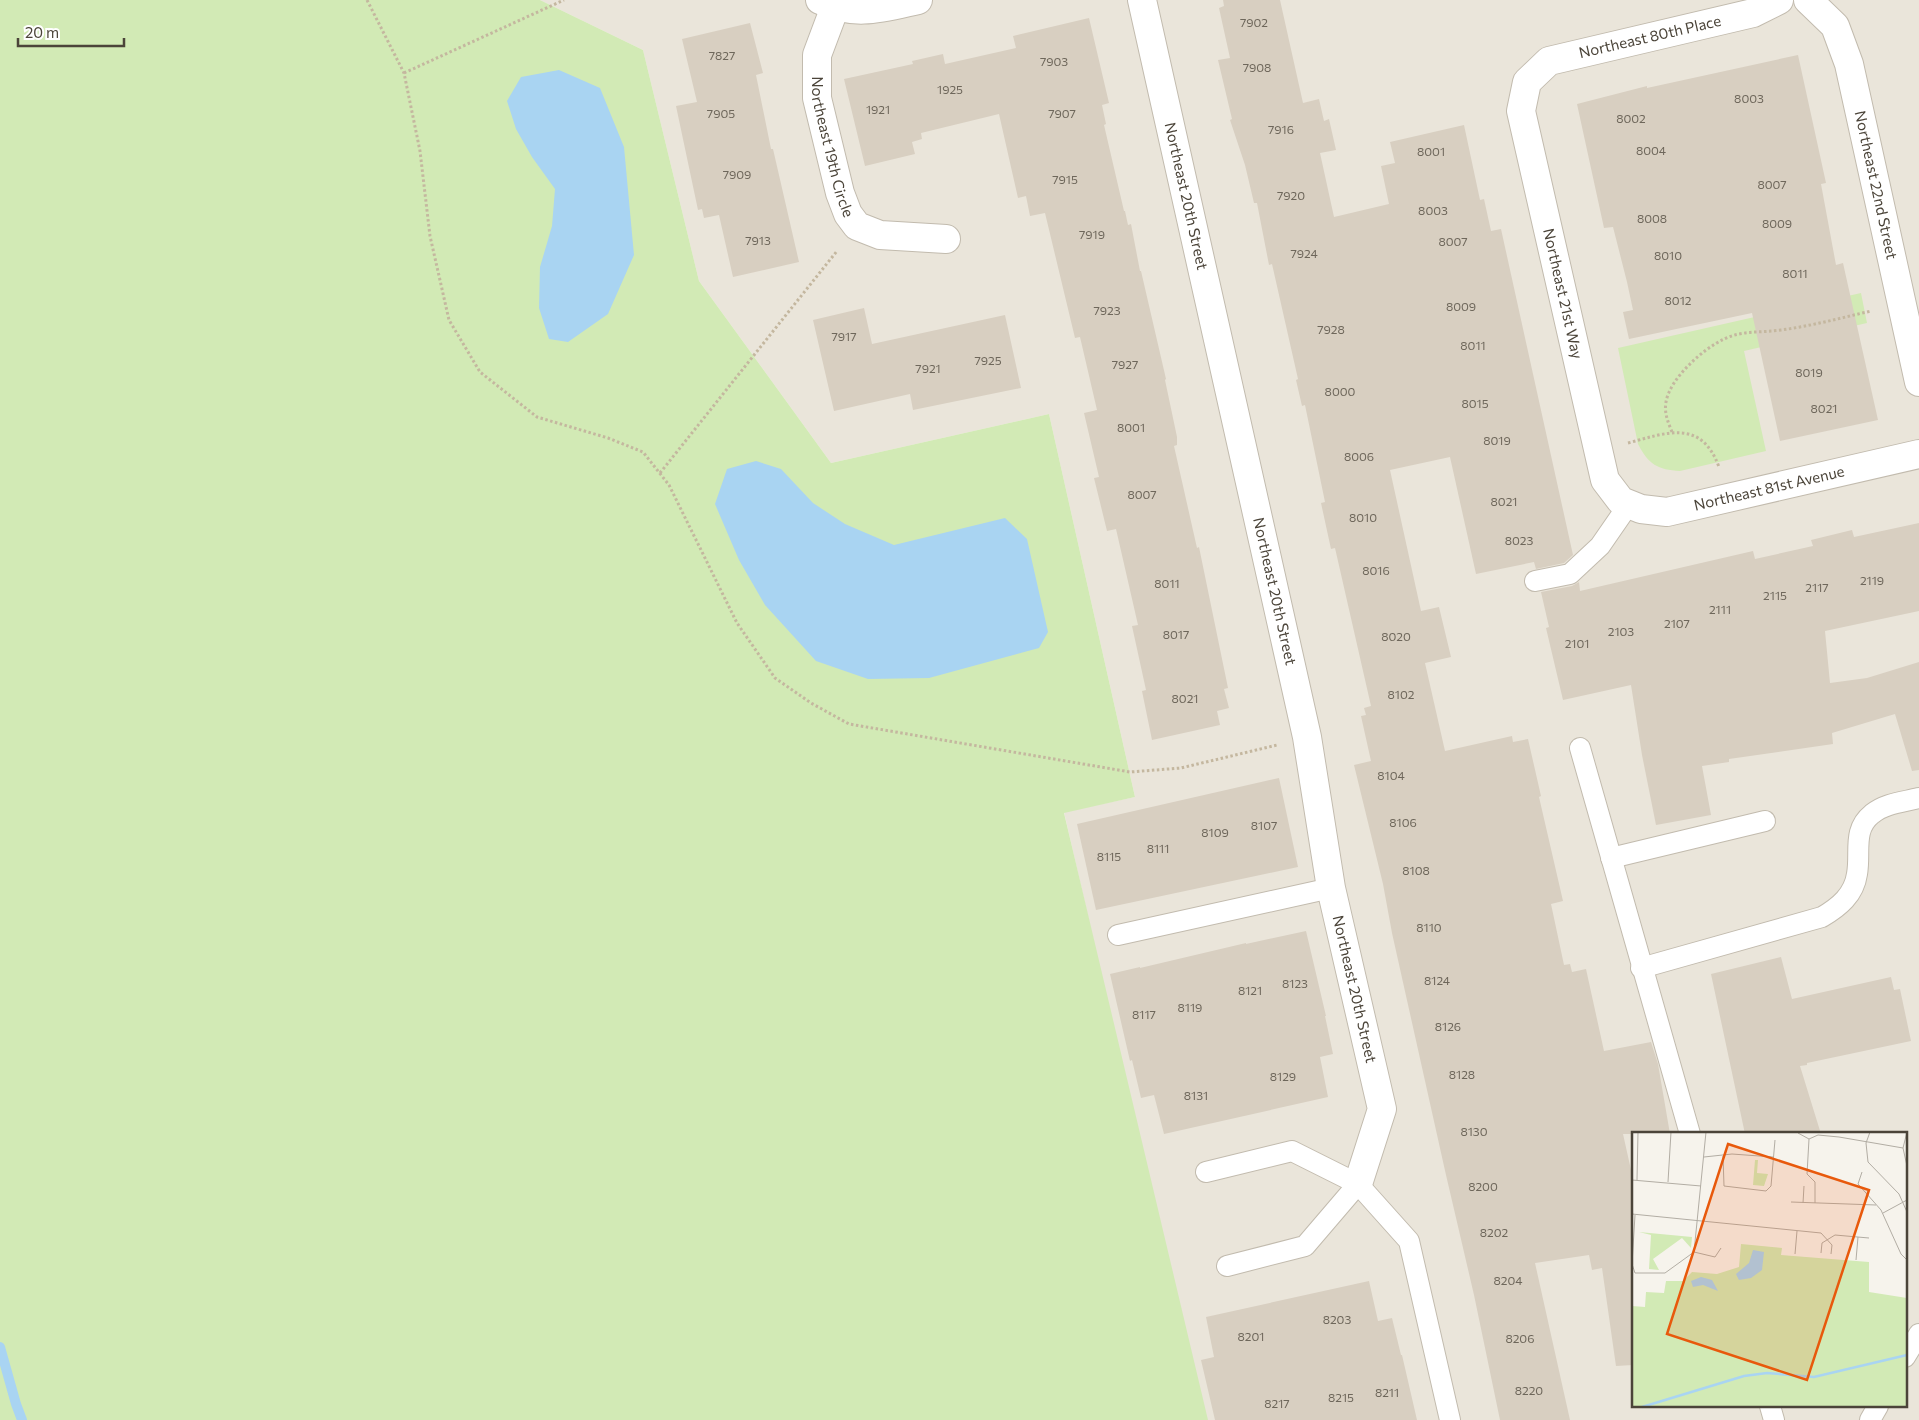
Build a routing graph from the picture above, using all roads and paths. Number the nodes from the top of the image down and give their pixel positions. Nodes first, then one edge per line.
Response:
1 (367, 0) edge
2 (564, 0) edge
3 (918, 0) edge
4 (1142, 0) edge
5 (1779, 0) edge
6 (1808, 0) edge
7 (827, 4) edge
8 (404, 73) junction
9 (1527, 82) joint
10 (857, 226) junction
11 (946, 239) dead end
12 (1902, 305) junction
13 (1919, 382) edge
14 (1672, 432) junction
15 (1598, 451) junction
16 (1919, 454) edge
17 (660, 473) junction
18 (1730, 498) junction
19 (1625, 502) junction
20 (1535, 581) dead end
21 (1307, 738) junction
22 (1580, 748) dead end
23 (1919, 798) edge
24 (1765, 821) dead end
25 (1611, 858) junction
26 (1331, 888) junction
27 (1118, 935) dead end
28 (1641, 968) junction
29 (1689, 1132) edge
30 (1206, 1172) dead end
31 (1358, 1184) junction
32 (1227, 1266) dead end
33 (1919, 1334) edge
34 (1906, 1355) edge
35 (1877, 1408) edge
36 (1450, 1420) edge
37 (1870, 1420) edge

1 - 8 path
2 - 8 path
3 - 7 street
4 - 21 street, Northeast 20th Street
5 - 9 street, Northeast 80th Place
6 - 12 street, Northeast 22nd Street
7 - 10 street, Northeast 19th Circle
8 - 17 path
9 - 15 street, Northeast 21st Way
10 - 11 street, Northeast 19th Circle
10 - 17 path
12 - 13 street, Northeast 22nd Street
12 - 14 path
14 - 15 path
14 - 18 path
15 - 19 street, Northeast 21st Way
16 - 18 street, Northeast 81st Avenue
17 - 21 path
18 - 19 street, Northeast 81st Avenue
19 - 20 lane
21 - 26 street, Northeast 20th Street
22 - 25 lane
23 - 28 lane
24 - 25 lane
25 - 28 lane
26 - 27 lane
26 - 31 street, Northeast 20th Street
28 - 29 lane
30 - 31 lane
31 - 32 lane
31 - 36 lane
33 - 34 lane
35 - 37 lane

